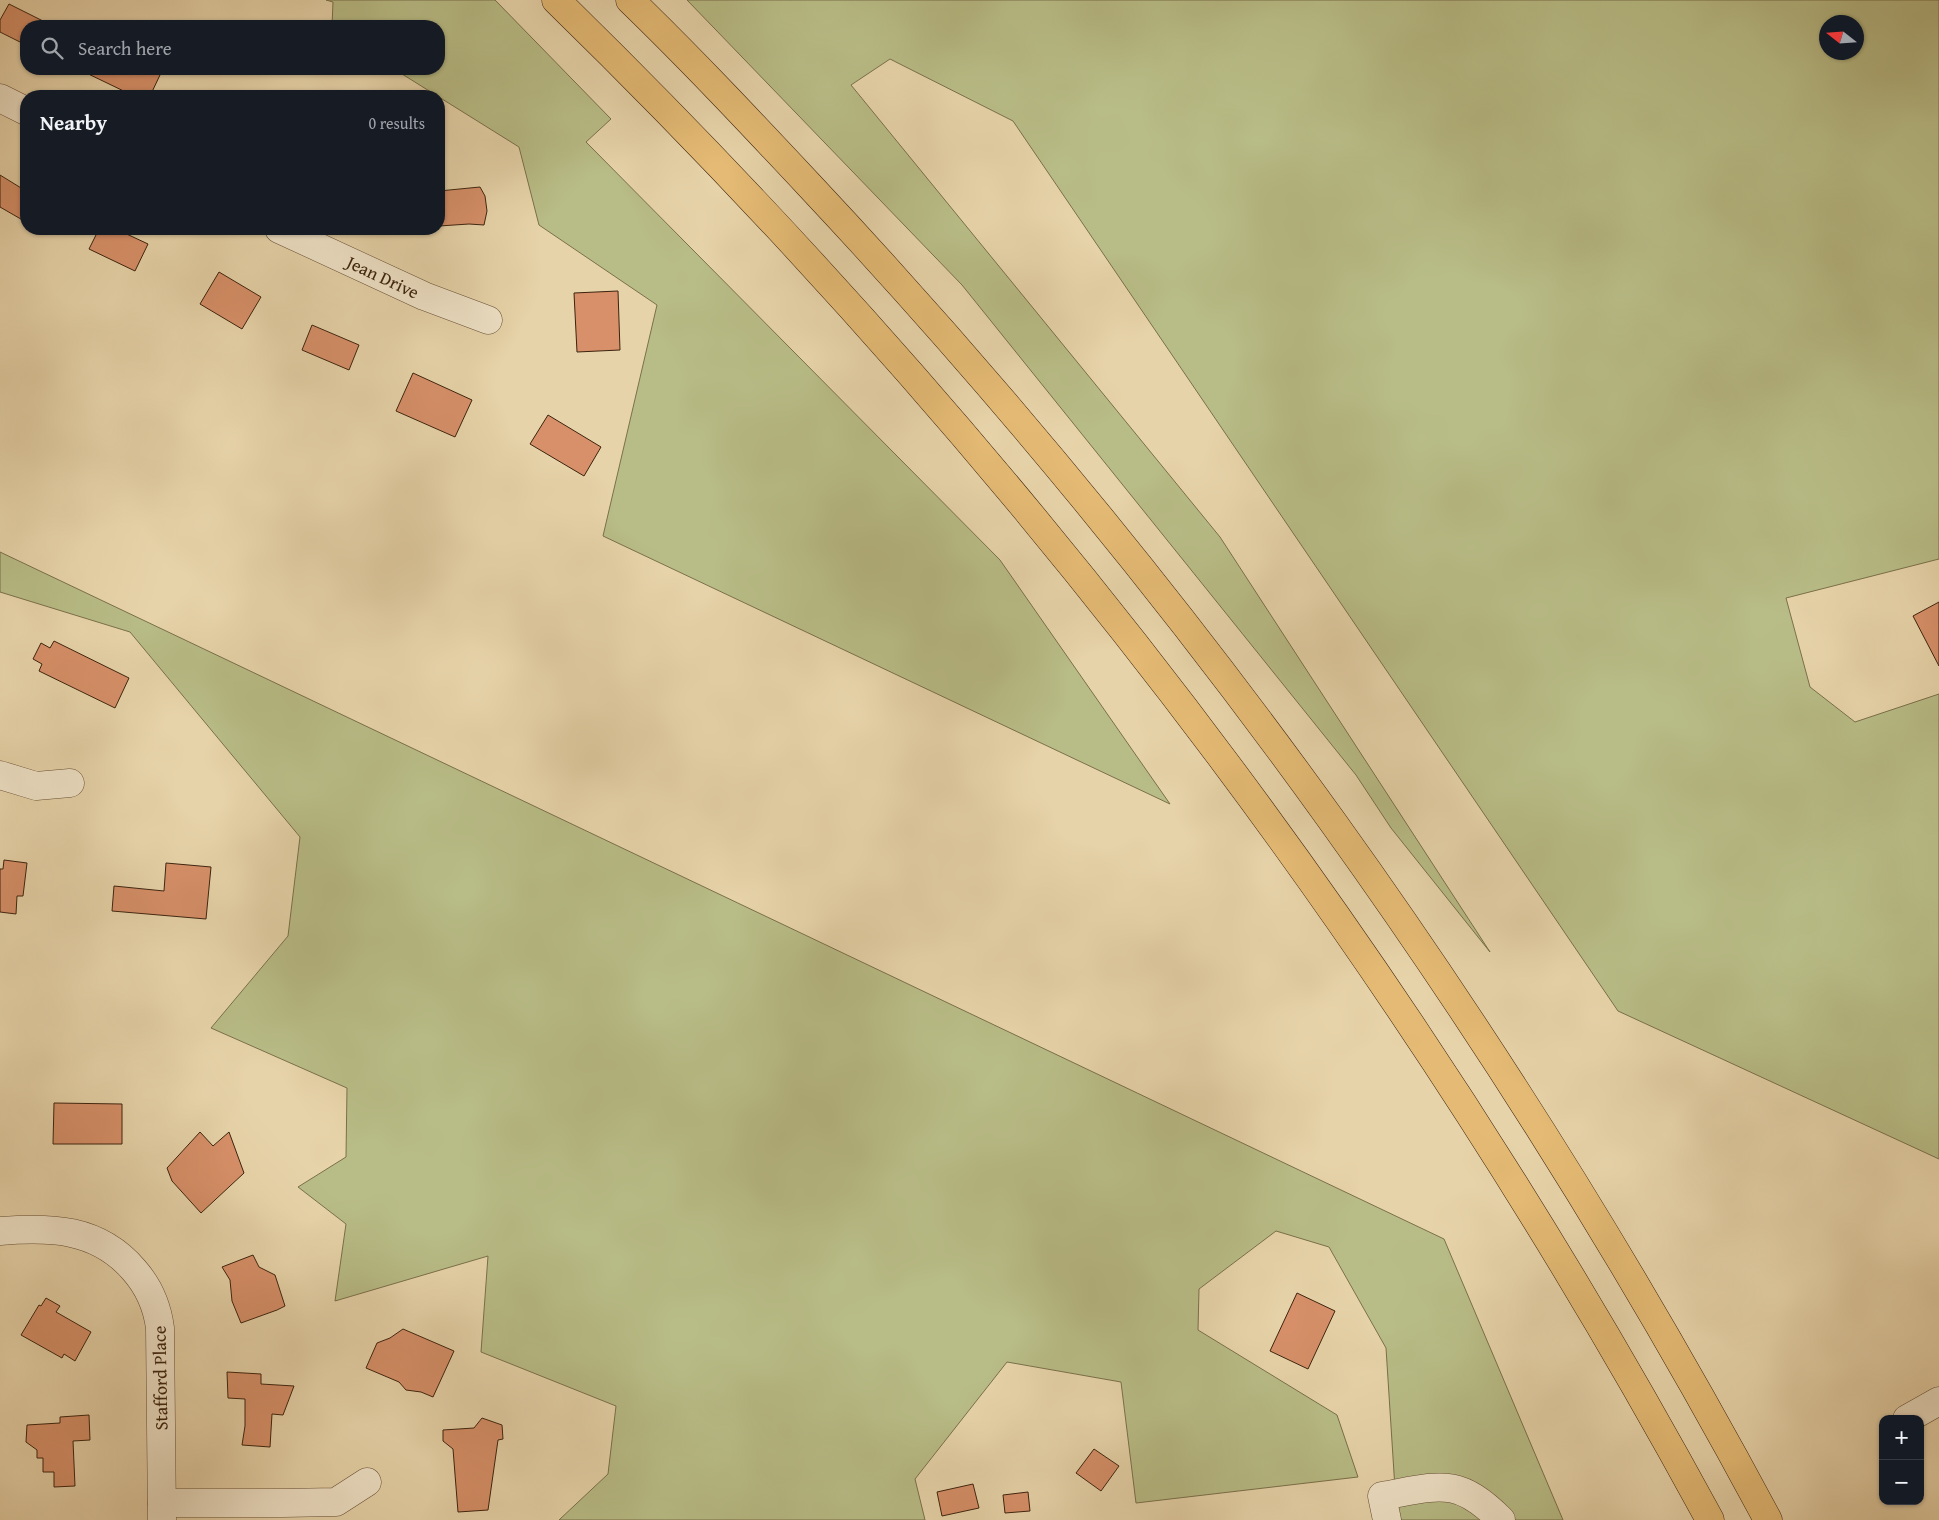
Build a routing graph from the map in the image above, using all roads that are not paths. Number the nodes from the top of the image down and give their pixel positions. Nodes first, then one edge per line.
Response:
1 (556, 0) edge
2 (630, 0) edge
3 (0, 98) edge
4 (20, 108) edge
5 (292, 235) edge
6 (488, 320) dead end
7 (0, 775) edge
8 (70, 783) dead end
9 (0, 1231) edge
10 (1939, 1401) edge
11 (1914, 1415) edge
12 (367, 1482) dead end
13 (1384, 1508) edge
14 (162, 1511) edge
15 (1501, 1520) edge
16 (1710, 1520) edge
17 (1768, 1520) edge

1 - 16 highway
2 - 17 highway
3 - 4 street
5 - 6 street, Jean Drive
7 - 8 street
9 - 14 street, Stafford Place
10 - 11 street
12 - 14 street
13 - 15 street

